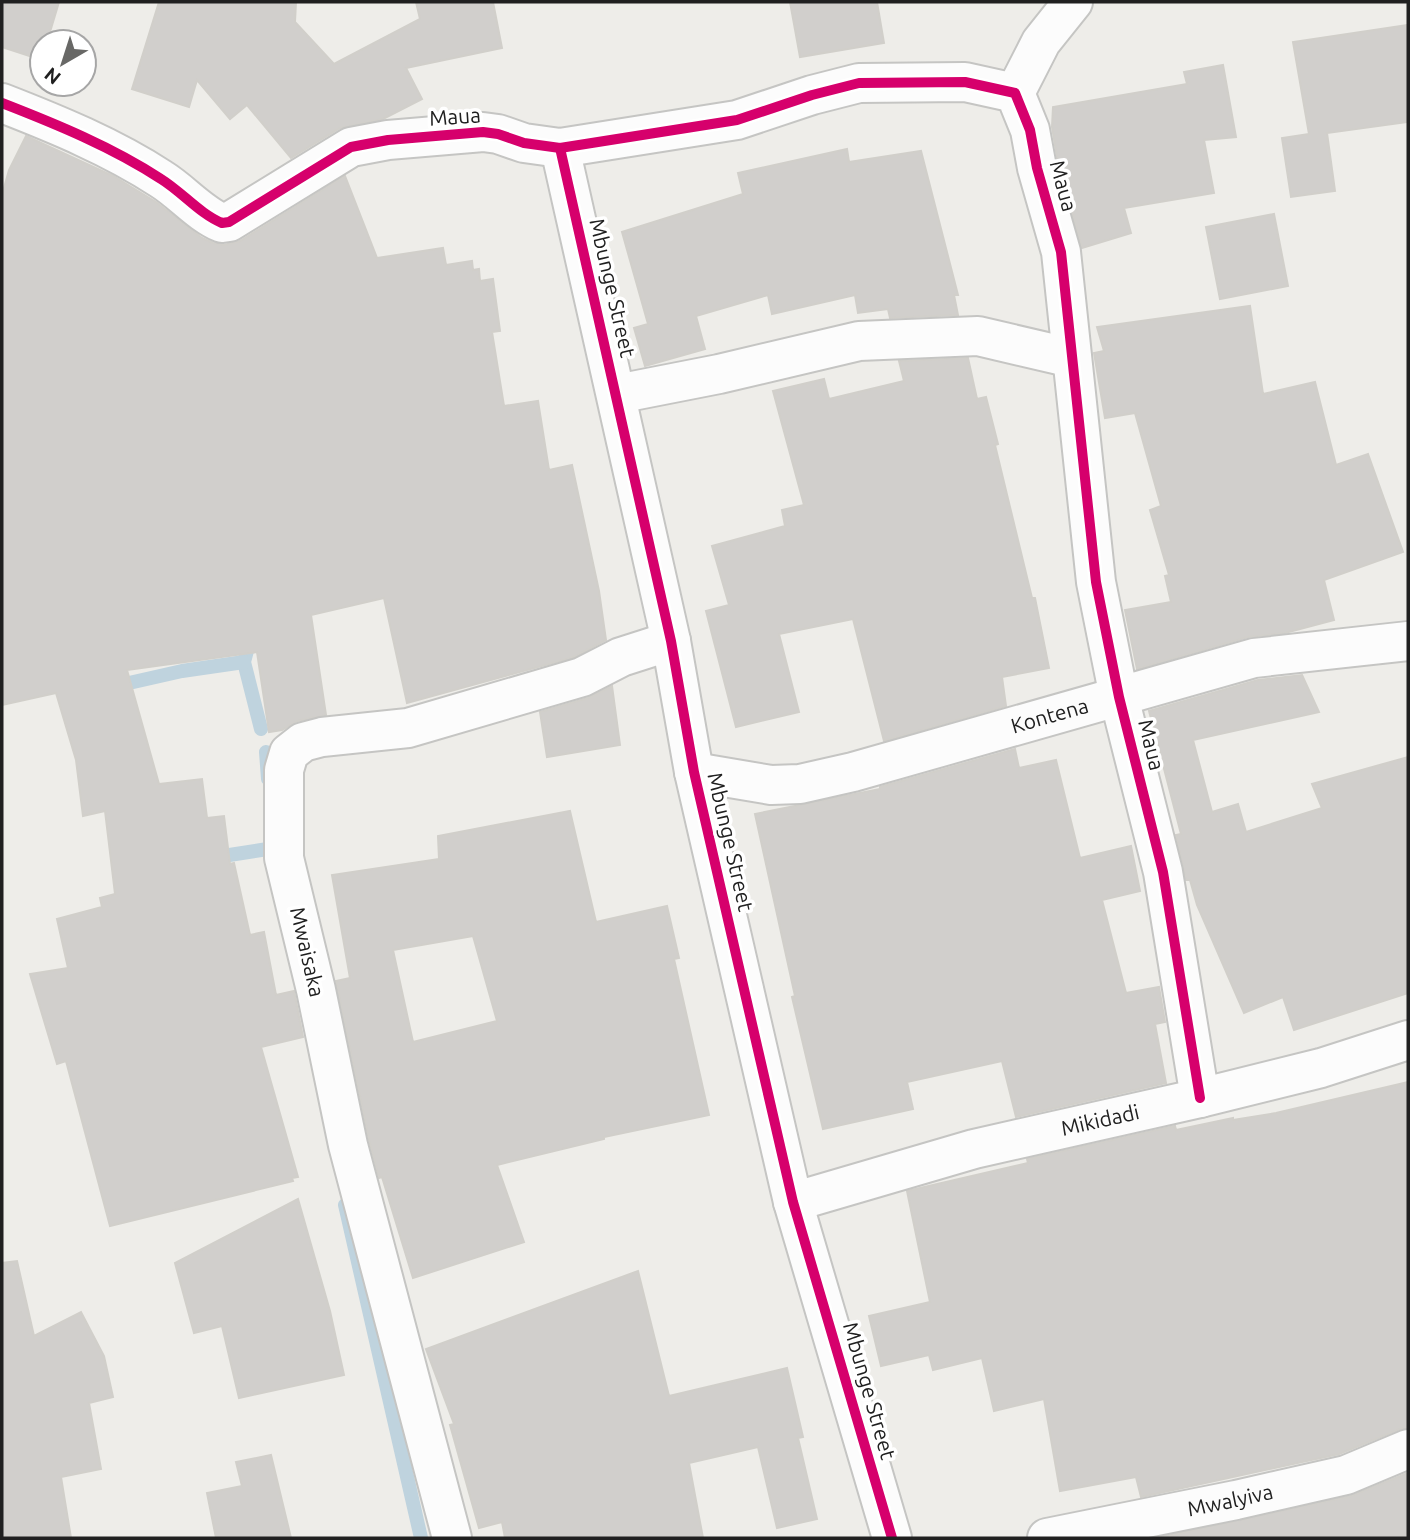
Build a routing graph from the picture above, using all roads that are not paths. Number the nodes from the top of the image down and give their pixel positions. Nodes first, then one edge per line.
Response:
1 (1073, 2) edge
2 (1014, 93) junction
3 (2, 103) edge
4 (560, 148) junction
5 (1072, 358) junction
6 (617, 394) junction
7 (671, 641) junction
8 (1408, 641) edge
9 (1119, 697) junction
10 (694, 772) junction
11 (1408, 1040) edge
12 (1200, 1098) junction
13 (793, 1202) junction
14 (1408, 1449) edge
15 (452, 1538) edge
16 (892, 1538) edge
17 (1047, 1538) edge

1 - 2 street
2 - 4 street, Maua
2 - 5 street, Maua
3 - 4 street, Maua
4 - 6 street, Mbunge Street
5 - 6 street
5 - 9 street, Maua
6 - 7 street, Mbunge Street
7 - 10 street, Mbunge Street
7 - 15 street, Mwaisaka
8 - 9 street, Kontena
9 - 10 street, Kontena
9 - 12 street, Maua
10 - 13 street, Mbunge Street
11 - 12 street, Mikidadi
12 - 13 street, Mikidadi
13 - 16 street, Mbunge Street
14 - 17 street, Mwalyiva

